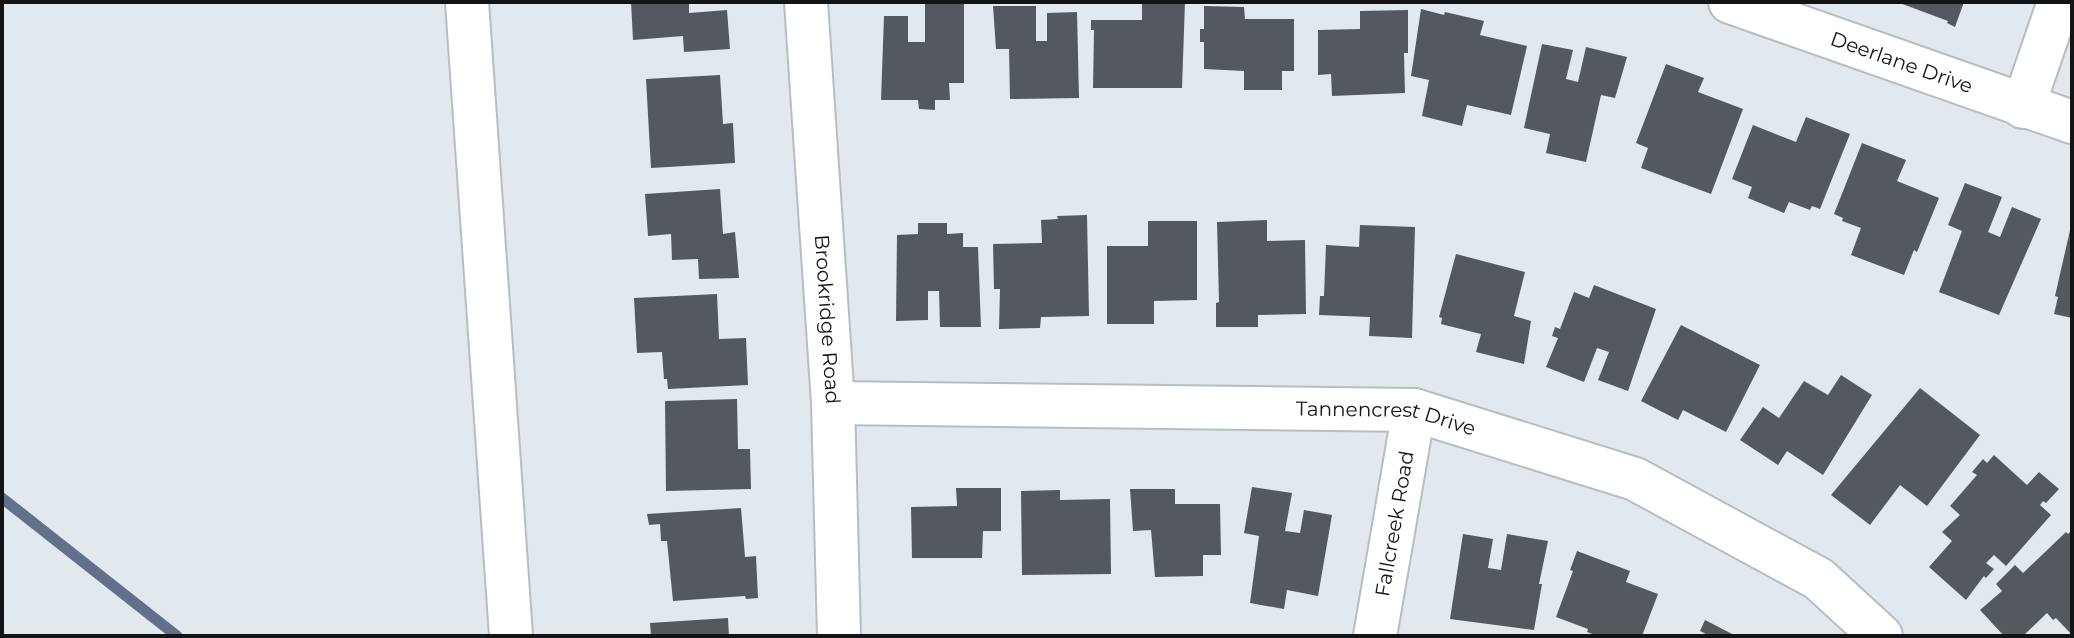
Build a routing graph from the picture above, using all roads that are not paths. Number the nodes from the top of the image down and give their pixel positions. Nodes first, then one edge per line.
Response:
1 (467, 2) edge
2 (806, 2) edge
3 (1730, 2) edge
4 (2059, 2) edge
5 (2023, 107) junction
6 (2072, 122) edge
7 (833, 403) junction
8 (1414, 410) junction
9 (511, 636) edge
10 (839, 636) edge
11 (1375, 636) edge
12 (1881, 636) edge

1 - 9 street
2 - 7 street, Brookridge Road
3 - 5 street, Deerlane Drive
4 - 5 street
5 - 6 street, Deerlane Drive
7 - 8 street, Tannencrest Drive
7 - 10 street, Brookridge Road
8 - 11 street, Fallcreek Road
8 - 12 street, Tannencrest Drive

